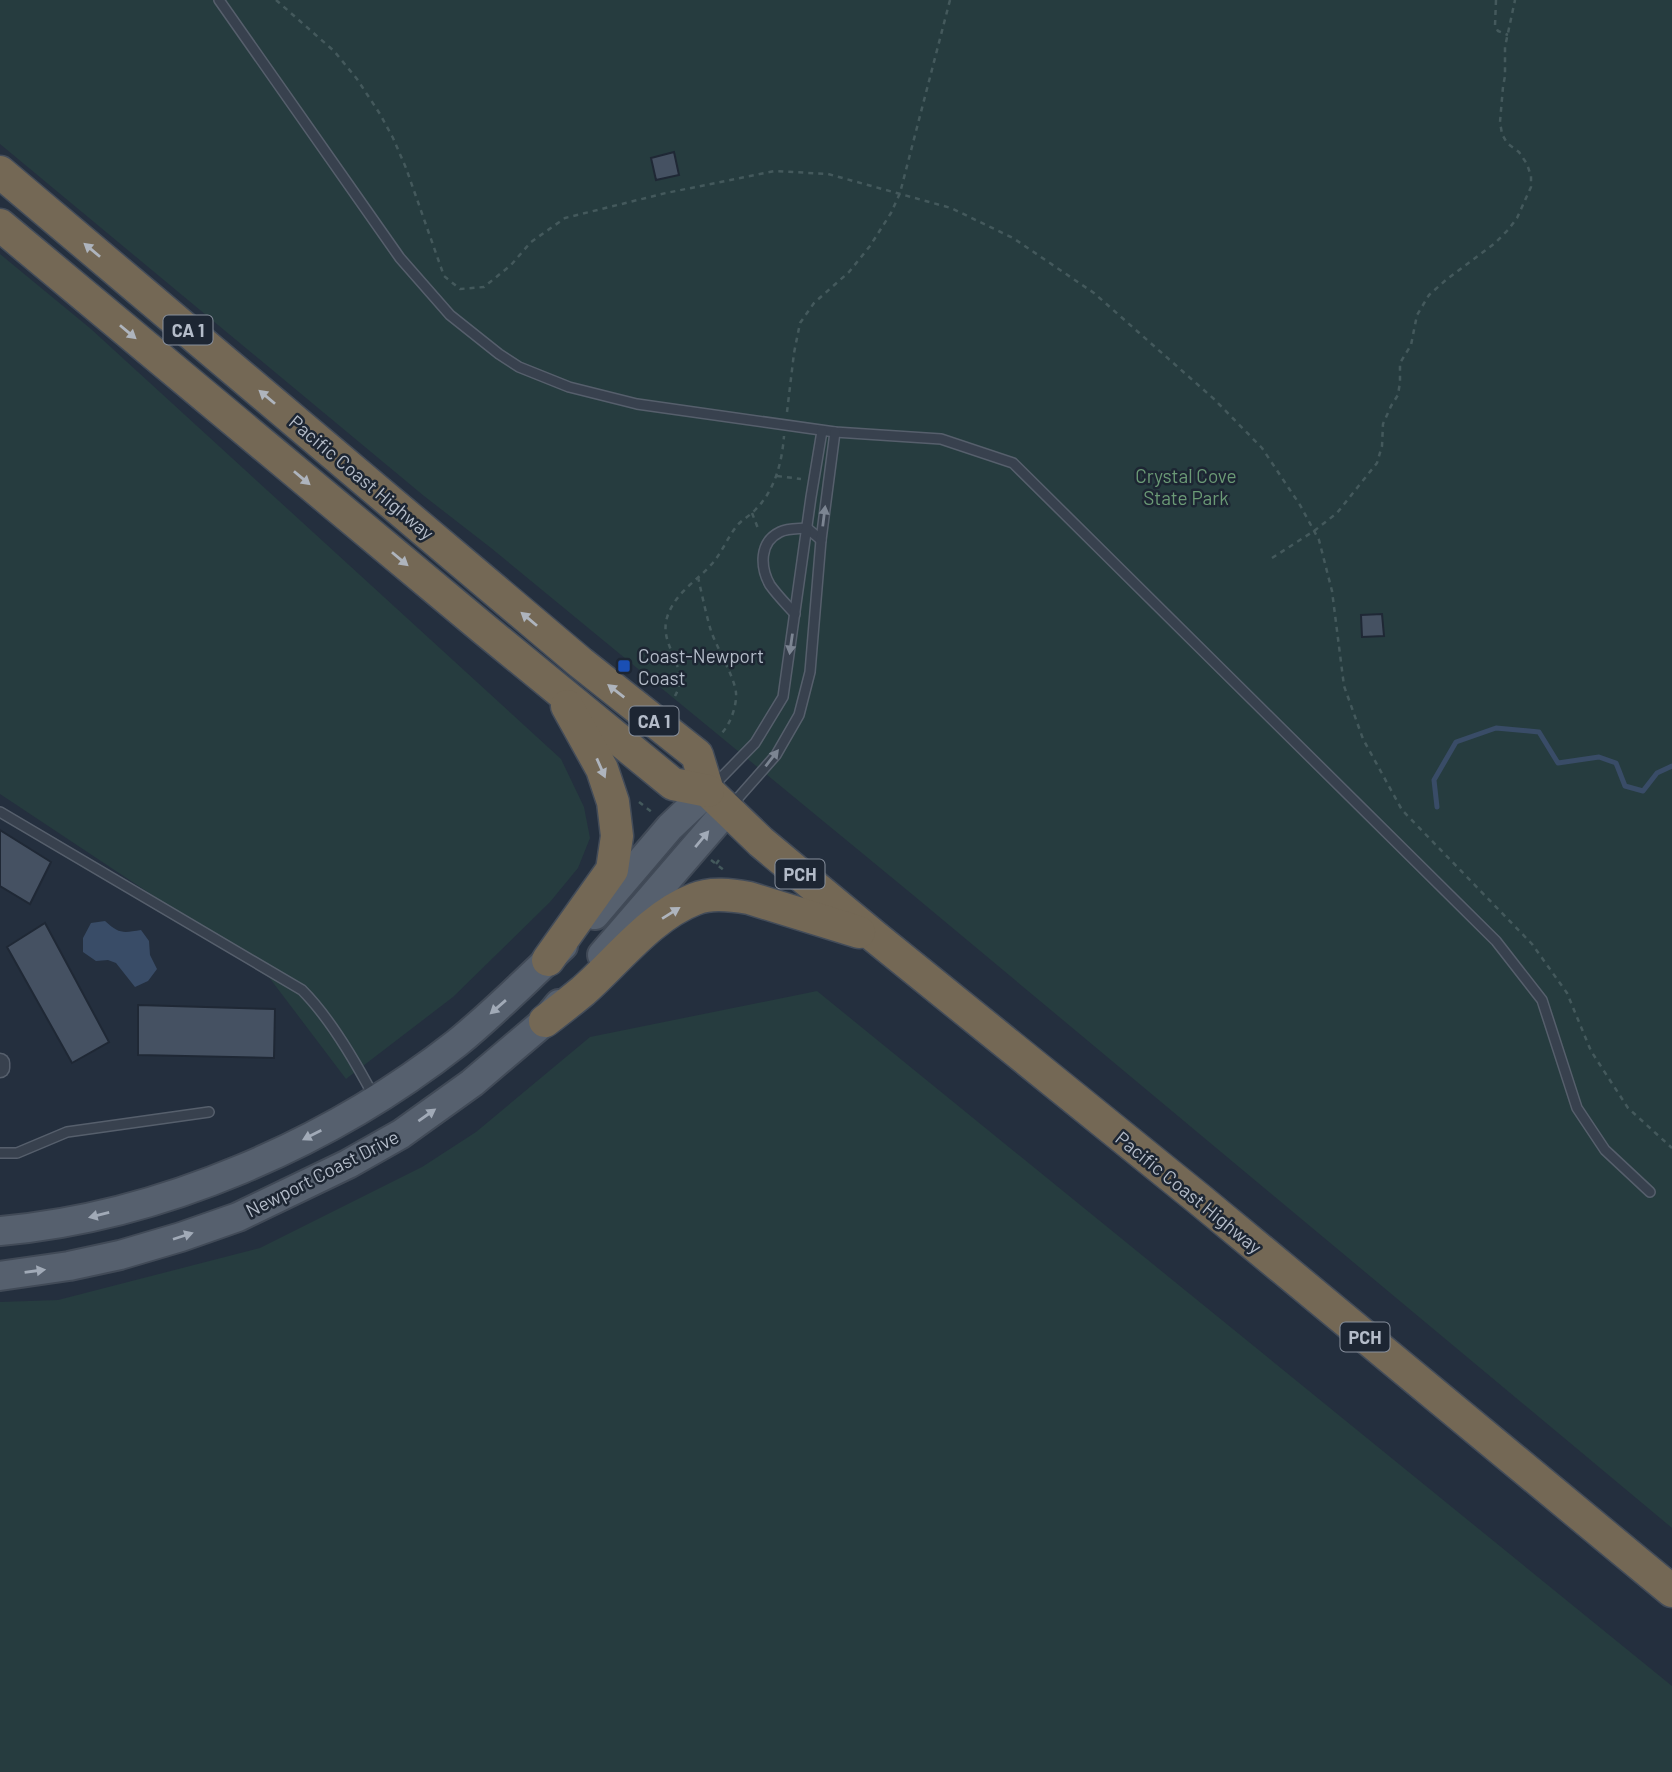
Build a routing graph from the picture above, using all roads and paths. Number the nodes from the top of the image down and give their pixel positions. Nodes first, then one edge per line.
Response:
1 (219, 0) edge
2 (950, 0) edge
3 (1496, 0) edge
4 (1515, 0) edge
5 (1508, 35) junction
6 (0, 172) edge
7 (0, 225) edge
8 (785, 426) junction
9 (822, 431) junction
10 (835, 432) junction
11 (777, 476) junction
12 (814, 481) junction
13 (752, 513) junction
14 (807, 528) junction
15 (821, 540) junction
16 (768, 541) junction
17 (1272, 558) dead end
18 (698, 577) junction
19 (795, 614) junction
20 (555, 687) junction
21 (675, 696) dead end
22 (722, 734) dead end
23 (632, 797) dead end
24 (718, 800) junction
25 (0, 812) edge
26 (658, 817) dead end
27 (707, 856) dead end
28 (722, 856) dead end
29 (716, 864) junction
30 (725, 871) dead end
31 (874, 936) junction
32 (548, 960) junction
33 (545, 1021) junction
34 (0, 1063) edge
35 (0, 1068) edge
36 (376, 1099) junction
37 (209, 1112) dead end
38 (0, 1153) edge
39 (1650, 1192) dead end
40 (0, 1231) edge
41 (0, 1276) edge
42 (1672, 1591) edge

1 - 8 lane
2 - 8 path
3 - 5 path
4 - 5 path
5 - 17 path
24 -> 6 highway, Pacific Coast Highway / CA 1
7 -> 20 highway, Pacific Coast Highway / CA 1
8 - 9 lane
8 - 11 path
9 - 10 lane
9 - 12 lane
15 -> 10 lane
10 - 39 lane
11 - 12 path
11 - 13 path
12 - 14 lane
13 - 16 path
13 - 18 path
14 - 15 lane
14 - 16 lane
14 - 19 lane
24 -> 15 lane
16 - 19 lane
18 - 21 path
18 - 22 path
19 -> 24 lane
20 - 24 highway, Pacific Coast Highway / CA 1
20 -> 32 highway
23 - 26 path
24 - 31 highway, Pacific Coast Highway / PCH
24 - 32 main road, Newport Coast Drive
33 -> 24 main road, Newport Coast Drive
25 - 36 lane
27 - 29 path
28 - 29 path
29 - 30 path
33 -> 31 highway
31 - 42 highway, Pacific Coast Highway / PCH
32 -> 36 main road, Newport Coast Drive
41 -> 33 main road, Newport Coast Drive
34 - 35 street
36 -> 40 main road, Newport Coast Drive
37 - 38 lane

